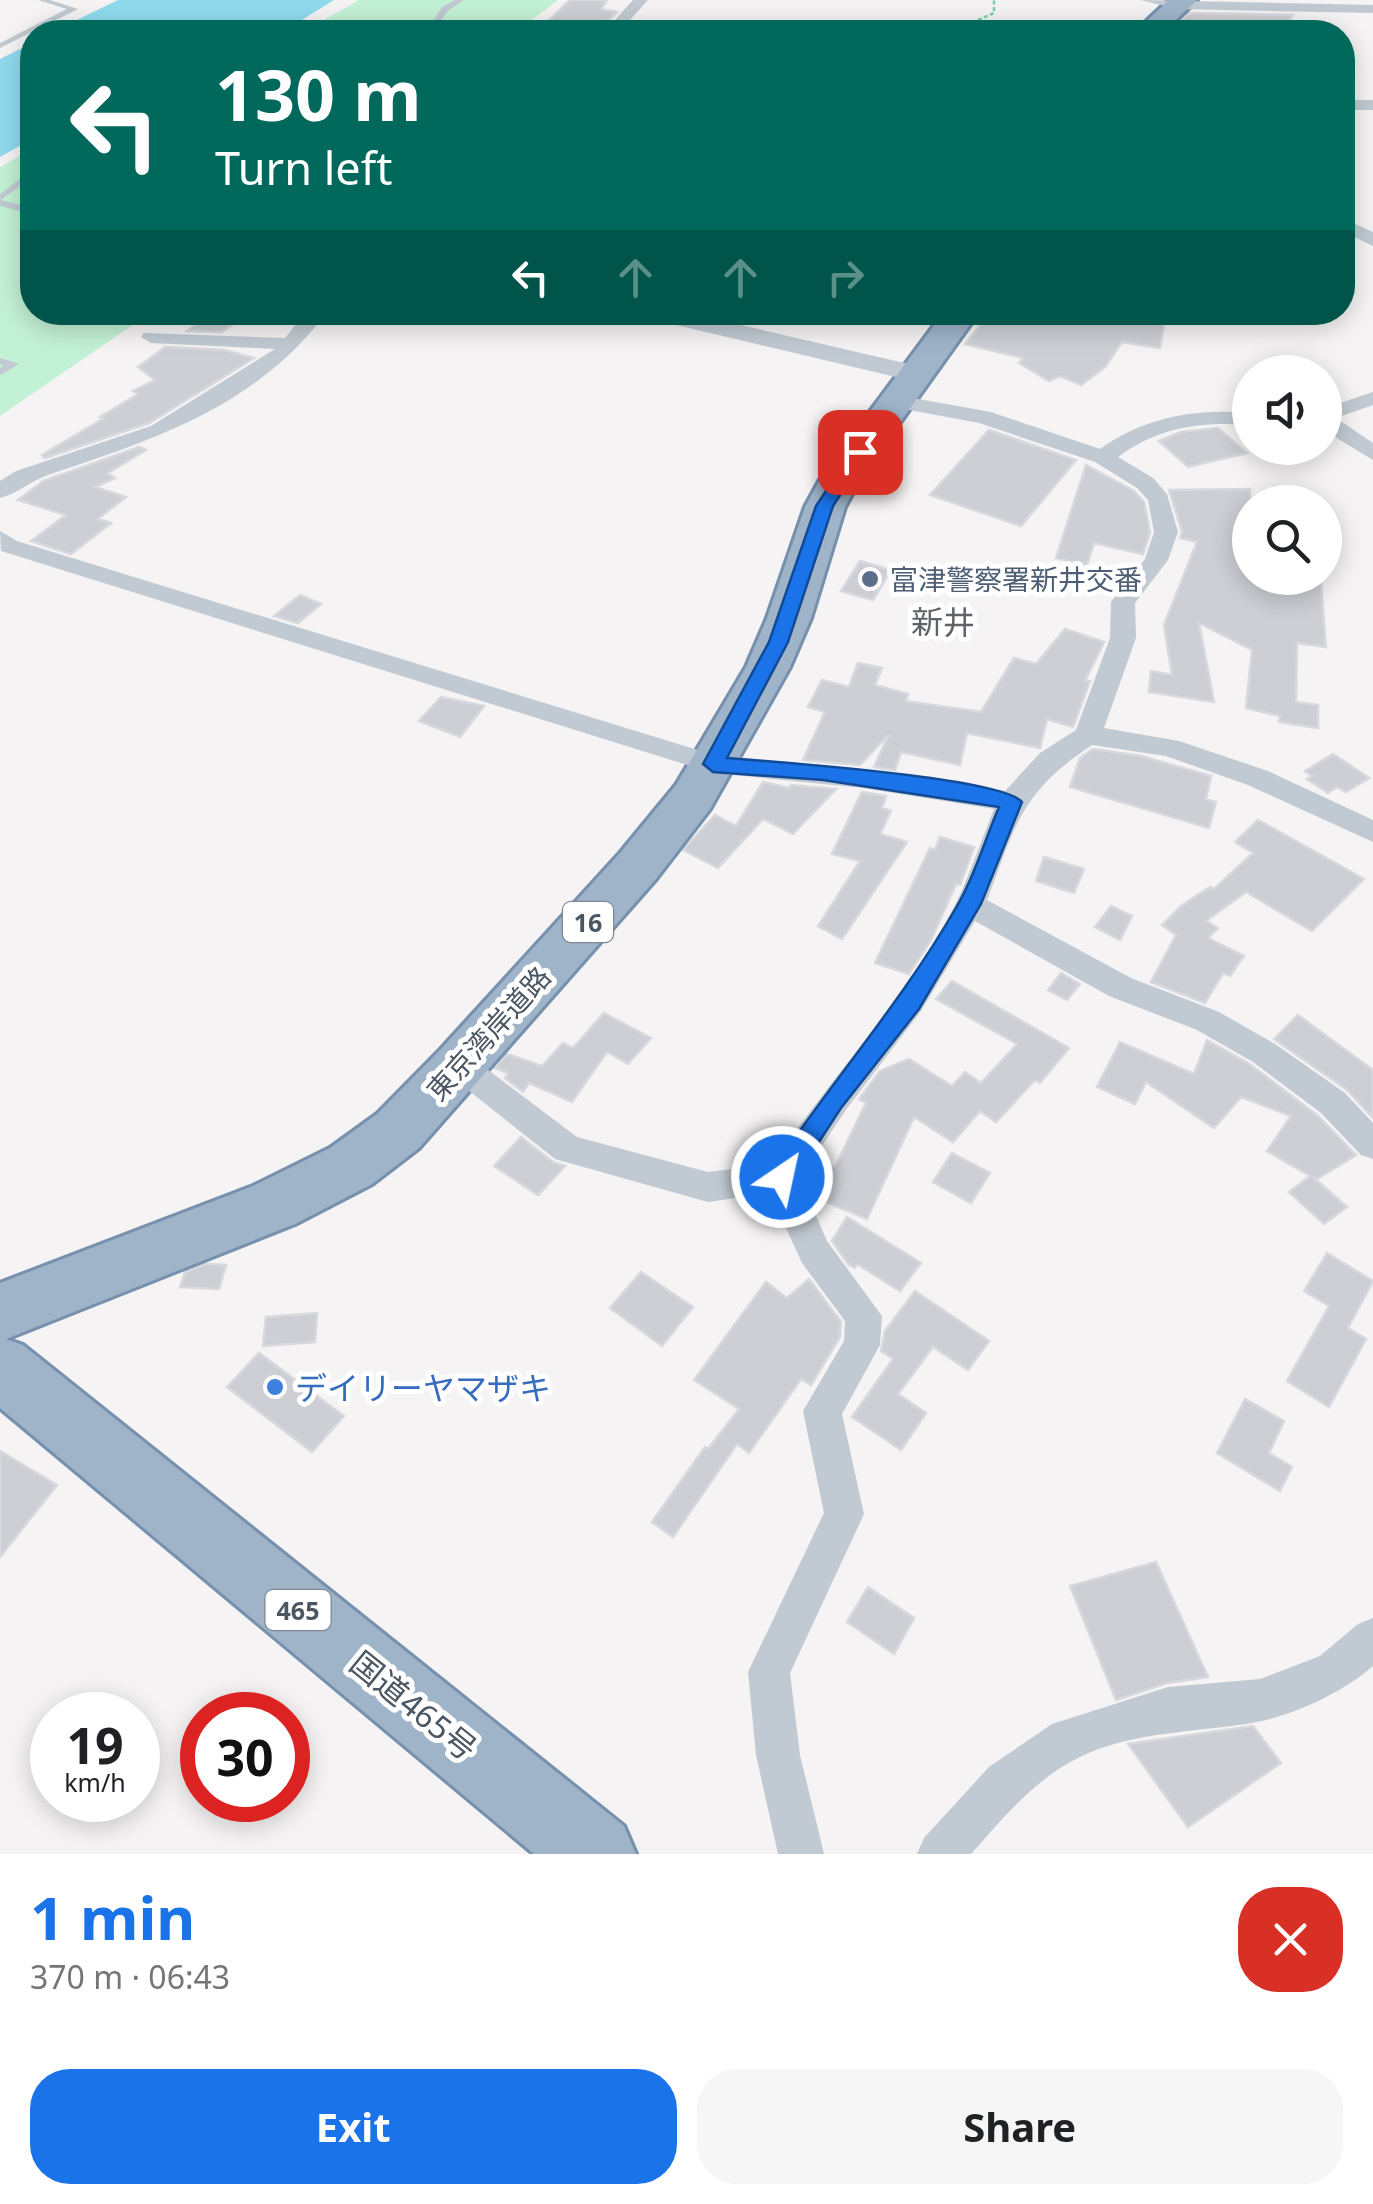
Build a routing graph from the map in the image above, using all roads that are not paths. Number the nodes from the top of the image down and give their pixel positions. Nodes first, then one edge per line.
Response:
1 (42, 0) edge
2 (460, 0) edge
3 (641, 0) edge
4 (1147, 0) edge
5 (1181, 2) edge
6 (1373, 9) edge
7 (52, 20) edge
8 (437, 20) edge
9 (622, 20) edge
10 (1161, 20) edge
11 (20, 183) edge
12 (0, 200) edge
13 (306, 325) edge
14 (695, 325) edge
15 (952, 325) edge
16 (151, 337) dead end
17 (291, 344) junction
18 (0, 361) edge
19 (0, 372) edge
20 (906, 388) junction
21 (1373, 398) edge
22 (1342, 411) edge
23 (1232, 419) edge
24 (1342, 430) edge
25 (1373, 453) edge
26 (1103, 458) junction
27 (0, 490) edge
28 (0, 538) edge
29 (1088, 734) junction
30 (713, 764) junction
31 (1011, 802) junction
32 (1373, 832) edge
33 (970, 904) junction
34 (460, 1066) junction
35 (1373, 1145) edge
36 (782, 1177) junction
37 (0, 1312) edge
38 (0, 1366) edge
39 (1373, 1639) edge
40 (596, 1854) edge
41 (801, 1854) edge
42 (940, 1854) edge

1 - 7 lane
2 - 8 lane
3 - 9 street
4 - 5 street
5 - 6 street
5 - 10 highway
11 - 12 lane
13 - 17 street
14 - 20 street
15 - 20 highway, 東京湾岸道路 / 16
16 - 17 street
17 - 27 street
18 - 19 lane
20 - 26 street
20 - 30 highway, 東京湾岸道路 / 16
21 - 22 street
23 - 26 street
24 - 25 street
26 - 29 street
28 - 30 street
29 - 31 street
29 - 32 street
30 - 31 street
30 - 34 highway, 東京湾岸道路 / 16
31 - 33 street
33 - 35 street
33 - 36 street
34 - 36 street
34 - 37 highway, 東京湾岸道路 / 16
36 - 41 street
38 - 40 highway, 国道465号 / 465
39 - 42 street

